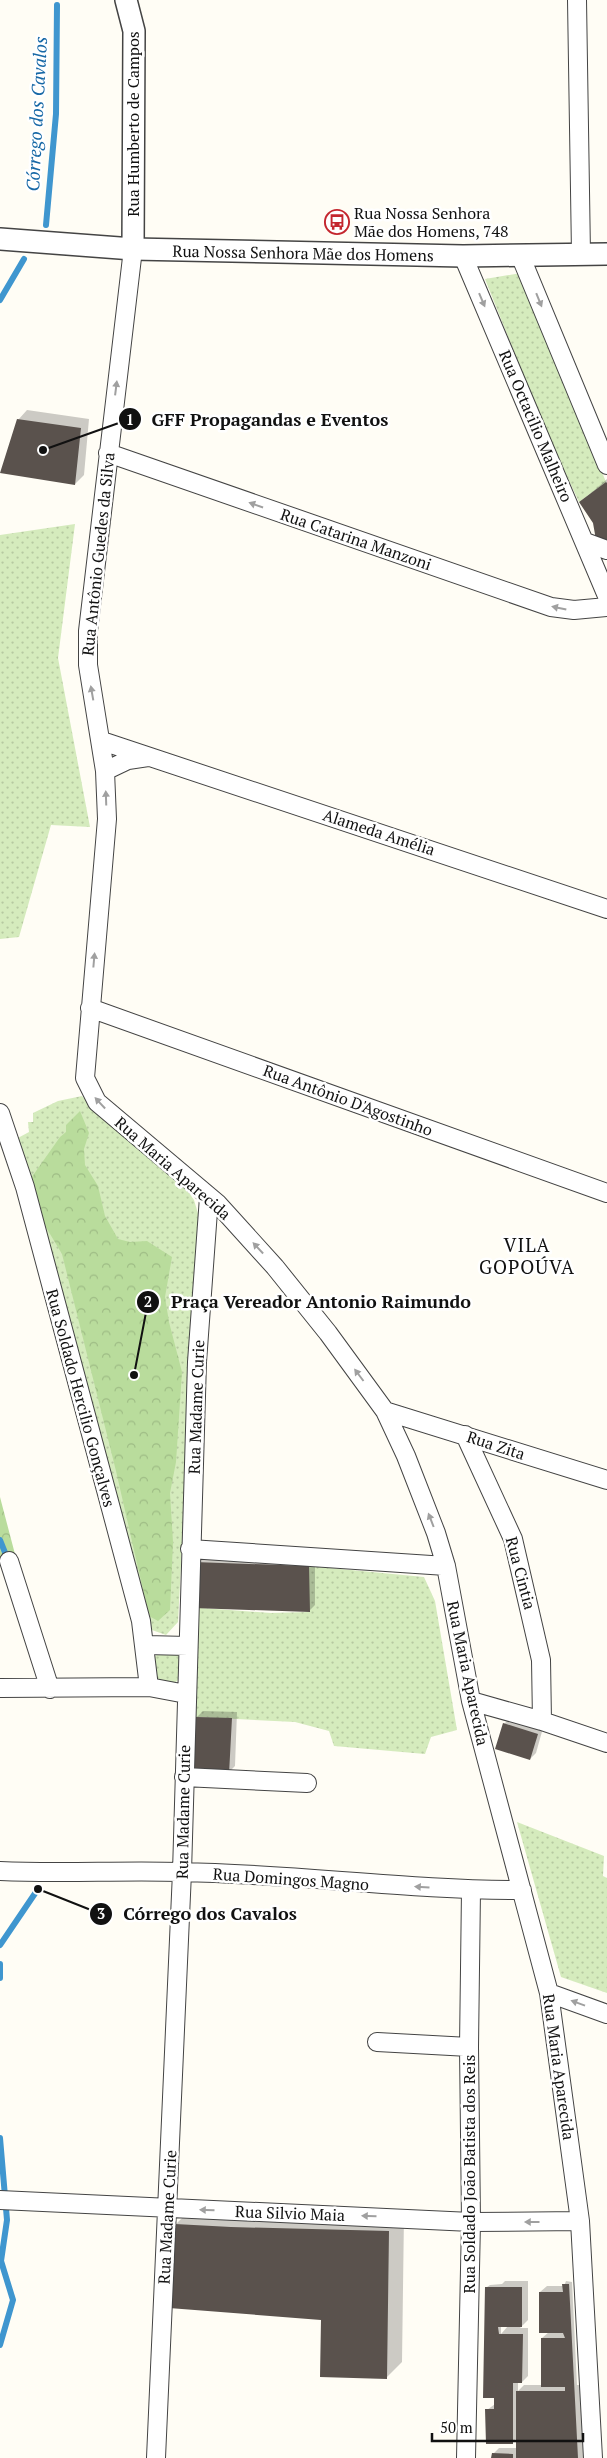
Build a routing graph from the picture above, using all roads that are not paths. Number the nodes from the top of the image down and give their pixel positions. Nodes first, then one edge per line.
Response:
1 (126, 0) edge
2 (577, 0) edge
3 (0, 239) edge
4 (133, 249) junction
5 (581, 254) junction
6 (607, 254) edge
7 (520, 255) junction
8 (463, 256) junction
9 (108, 454) junction
10 (607, 465) edge
11 (585, 542) junction
12 (607, 550) edge
13 (607, 596) edge
14 (607, 607) edge
15 (102, 741) junction
16 (151, 757) junction
17 (105, 771) junction
18 (607, 909) edge
19 (90, 1008) junction
20 (0, 1113) edge
21 (607, 1192) edge
22 (209, 1196) junction
23 (385, 1410) junction
24 (465, 1435) junction
25 (607, 1480) edge
26 (190, 1549) junction
27 (9, 1561) dead end
28 (446, 1566) junction
29 (146, 1645) junction
30 (188, 1646) junction
31 (149, 1687) junction
32 (0, 1688) edge
33 (50, 1689) junction
34 (186, 1694) junction
35 (470, 1701) junction
36 (542, 1721) junction
37 (607, 1743) edge
38 (184, 1777) junction
39 (307, 1783) dead end
40 (0, 1871) edge
41 (182, 1872) junction
42 (471, 1890) junction
43 (522, 1890) junction
44 (549, 1992) junction
45 (607, 2014) edge
46 (377, 2042) dead end
47 (469, 2047) junction
48 (0, 2200) edge
49 (167, 2208) junction
50 (470, 2222) junction
51 (580, 2222) junction
52 (156, 2458) edge
53 (466, 2458) edge
54 (594, 2458) edge

1 - 4 street, Rua Humberto de Campos
2 - 5 street
3 - 4 street, Rua Nossa Senhora Mãe dos Homens
4 - 8 street, Rua Nossa Senhora Mãe dos Homens
9 -> 4 street, Rua Antônio Guedes da Silva
5 - 6 street, Rua Nossa Senhora Mãe dos Homens
5 - 7 street, Rua Nossa Senhora Mãe dos Homens
7 - 8 street, Rua Nossa Senhora Mãe dos Homens
7 -> 10 street
8 -> 11 street, Rua Octacilio Malheiro
14 -> 9 street, Rua Catarina Manzoni
15 -> 9 street, Rua Antônio Guedes da Silva
11 - 12 street
11 - 13 street, Rua Octacilio Malheiro
15 - 16 street, Alameda Amélia
15 - 17 street, Rua Antônio Guedes da Silva
16 - 17 street, Alameda Amélia
16 - 18 street, Alameda Amélia
19 -> 17 street, Rua Antônio Guedes da Silva
19 - 21 street, Rua Antônio D'Agostinho
22 -> 19 street, Rua Maria Aparecida
20 - 29 street, Rua Soldado Hercilio Gonçalves
23 -> 22 street, Rua Maria Aparecida
22 - 26 street, Rua Madame Curie
23 - 24 street, Rua Zita
28 -> 23 street, Rua Maria Aparecida
24 - 25 street, Rua Zita
24 - 36 street, Rua Cintia
26 - 28 street
26 - 30 street, Rua Madame Curie
27 - 33 street
28 - 35 street, Rua Maria Aparecida
29 - 30 street
29 - 31 street, Rua Soldado Hercilio Gonçalves
30 - 34 street, Rua Madame Curie
31 - 33 street
31 - 34 street
32 - 33 street
34 - 38 street, Rua Madame Curie
35 - 36 street
35 - 43 street, Rua Maria Aparecida
36 - 37 street
38 - 39 street
38 - 41 street, Rua Madame Curie
40 - 41 street, Rua Domingos Magno
42 -> 41 street, Rua Domingos Magno
41 - 49 street, Rua Madame Curie
42 - 43 street, Rua Domingos Magno
42 - 47 street, Rua Soldado João Batista dos Reis
43 - 44 street, Rua Maria Aparecida
45 -> 44 street
44 - 51 street, Rua Maria Aparecida
46 - 47 street
47 - 50 street, Rua Soldado João Batista dos Reis
48 - 49 street, Rua Silvio Maia
50 -> 49 street, Rua Silvio Maia
49 - 52 street, Rua Madame Curie
51 -> 50 street, Rua Silvio Maia
50 - 53 street, Rua Soldado João Batista dos Reis
51 - 54 street, Rua Maria Aparecida

